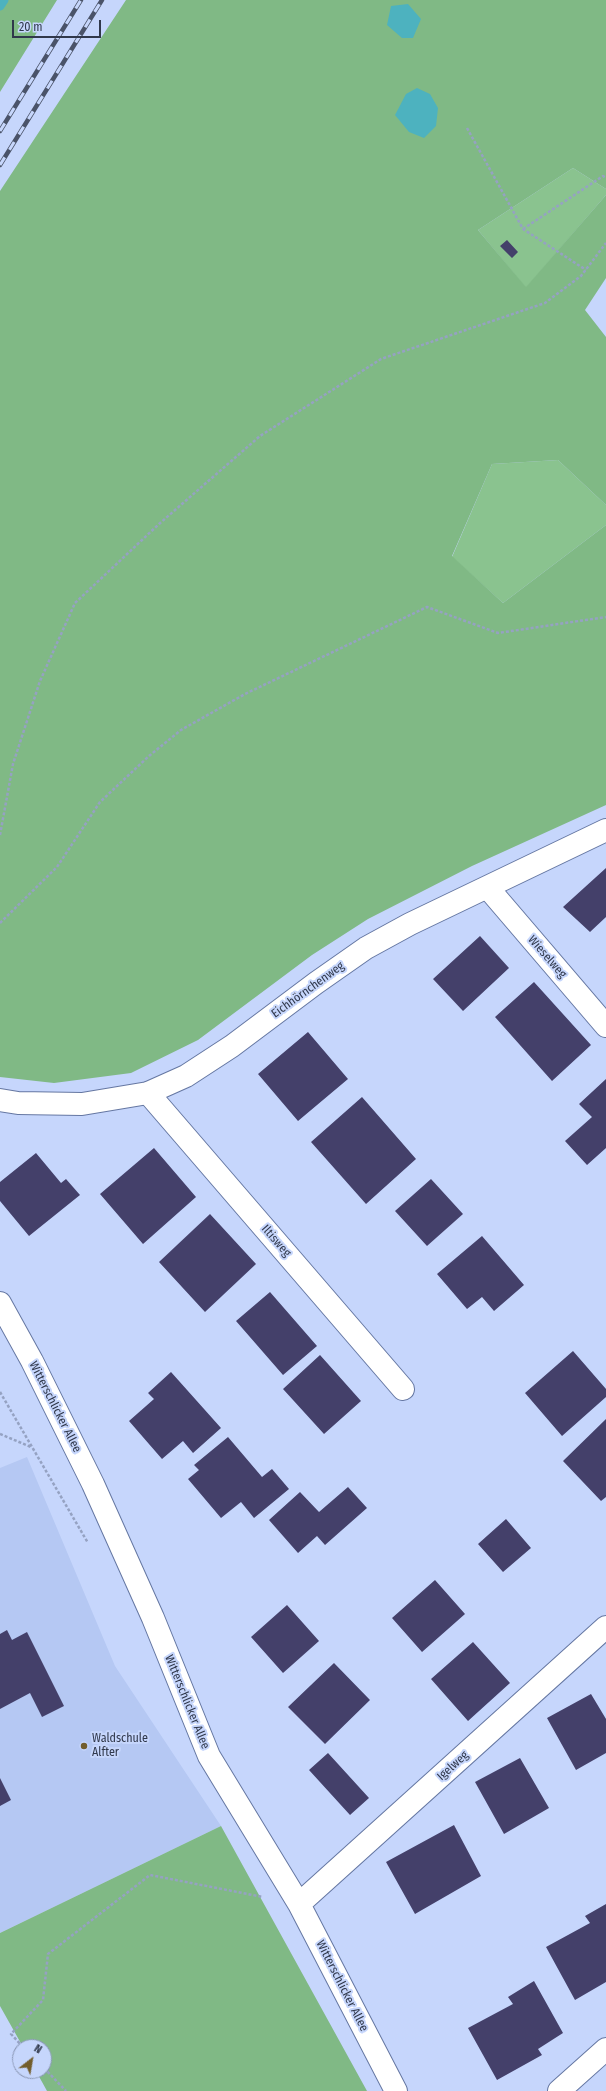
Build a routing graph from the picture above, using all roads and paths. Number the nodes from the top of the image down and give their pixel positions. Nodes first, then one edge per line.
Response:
1 (467, 128) dead end
2 (606, 178) edge
3 (523, 229) junction
4 (606, 243) edge
5 (586, 270) junction
6 (606, 617) edge
7 (606, 830) edge
8 (0, 835) edge
9 (488, 888) junction
10 (0, 923) edge
11 (606, 1026) edge
12 (148, 1093) junction
13 (0, 1100) edge
14 (0, 1303) edge
15 (403, 1389) dead end
16 (0, 1392) edge
17 (0, 1434) edge
18 (31, 1447) junction
19 (92, 1550) dead end
20 (606, 1628) edge
21 (299, 1904) junction
22 (16, 2039) edge
23 (606, 2049) edge
24 (52, 2076) edge
25 (66, 2091) edge
26 (396, 2091) edge
27 (559, 2091) edge

1 - 3 path
2 - 3 path
3 - 5 path
4 - 5 path
5 - 8 path
6 - 10 path
7 - 9 street, Eichhörnchenweg
9 - 11 street, Wieselweg
9 - 12 street, Eichhörnchenweg
12 - 13 street, Eichhörnchenweg
12 - 15 street, Iltisweg
14 - 21 street, Witterschlicker Allee
16 - 18 path
17 - 18 path
18 - 19 path
20 - 21 street, Igelweg
21 - 22 path
21 - 26 street, Witterschlicker Allee
23 - 27 street
24 - 25 path

